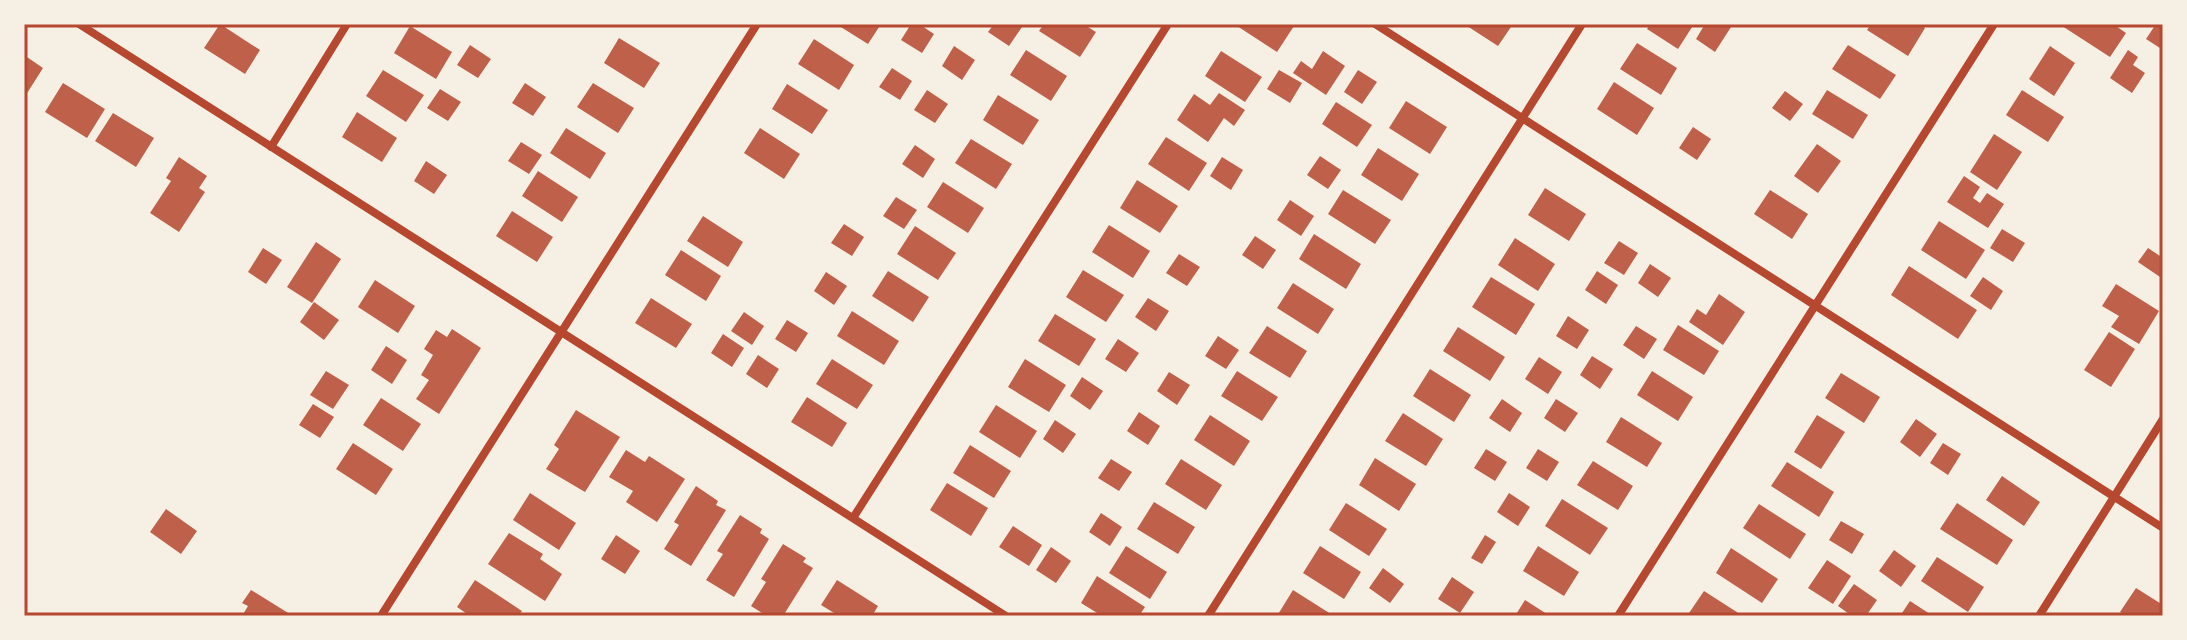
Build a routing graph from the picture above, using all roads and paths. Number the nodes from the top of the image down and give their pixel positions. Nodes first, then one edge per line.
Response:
1 (79, 24) edge
2 (347, 24) edge
3 (757, 24) edge
4 (1168, 24) edge
5 (1375, 24) edge
6 (1582, 24) edge
7 (1994, 24) edge
8 (1522, 118) junction
9 (271, 147) junction
10 (1815, 306) junction
11 (562, 331) junction
12 (2163, 419) edge
13 (2114, 497) junction
14 (853, 518) junction
15 (2163, 528) edge
16 (381, 616) edge
17 (1006, 616) edge
18 (1208, 616) edge
19 (1618, 616) edge
20 (2039, 616) edge

1 - 9 street
2 - 9 street
3 - 11 street
4 - 14 street
5 - 8 street
6 - 8 street
7 - 10 street
8 - 10 street
8 - 18 street
9 - 11 street
10 - 13 street
10 - 19 street
11 - 14 street
11 - 16 street
12 - 13 street
13 - 15 street
13 - 20 street
14 - 17 street

